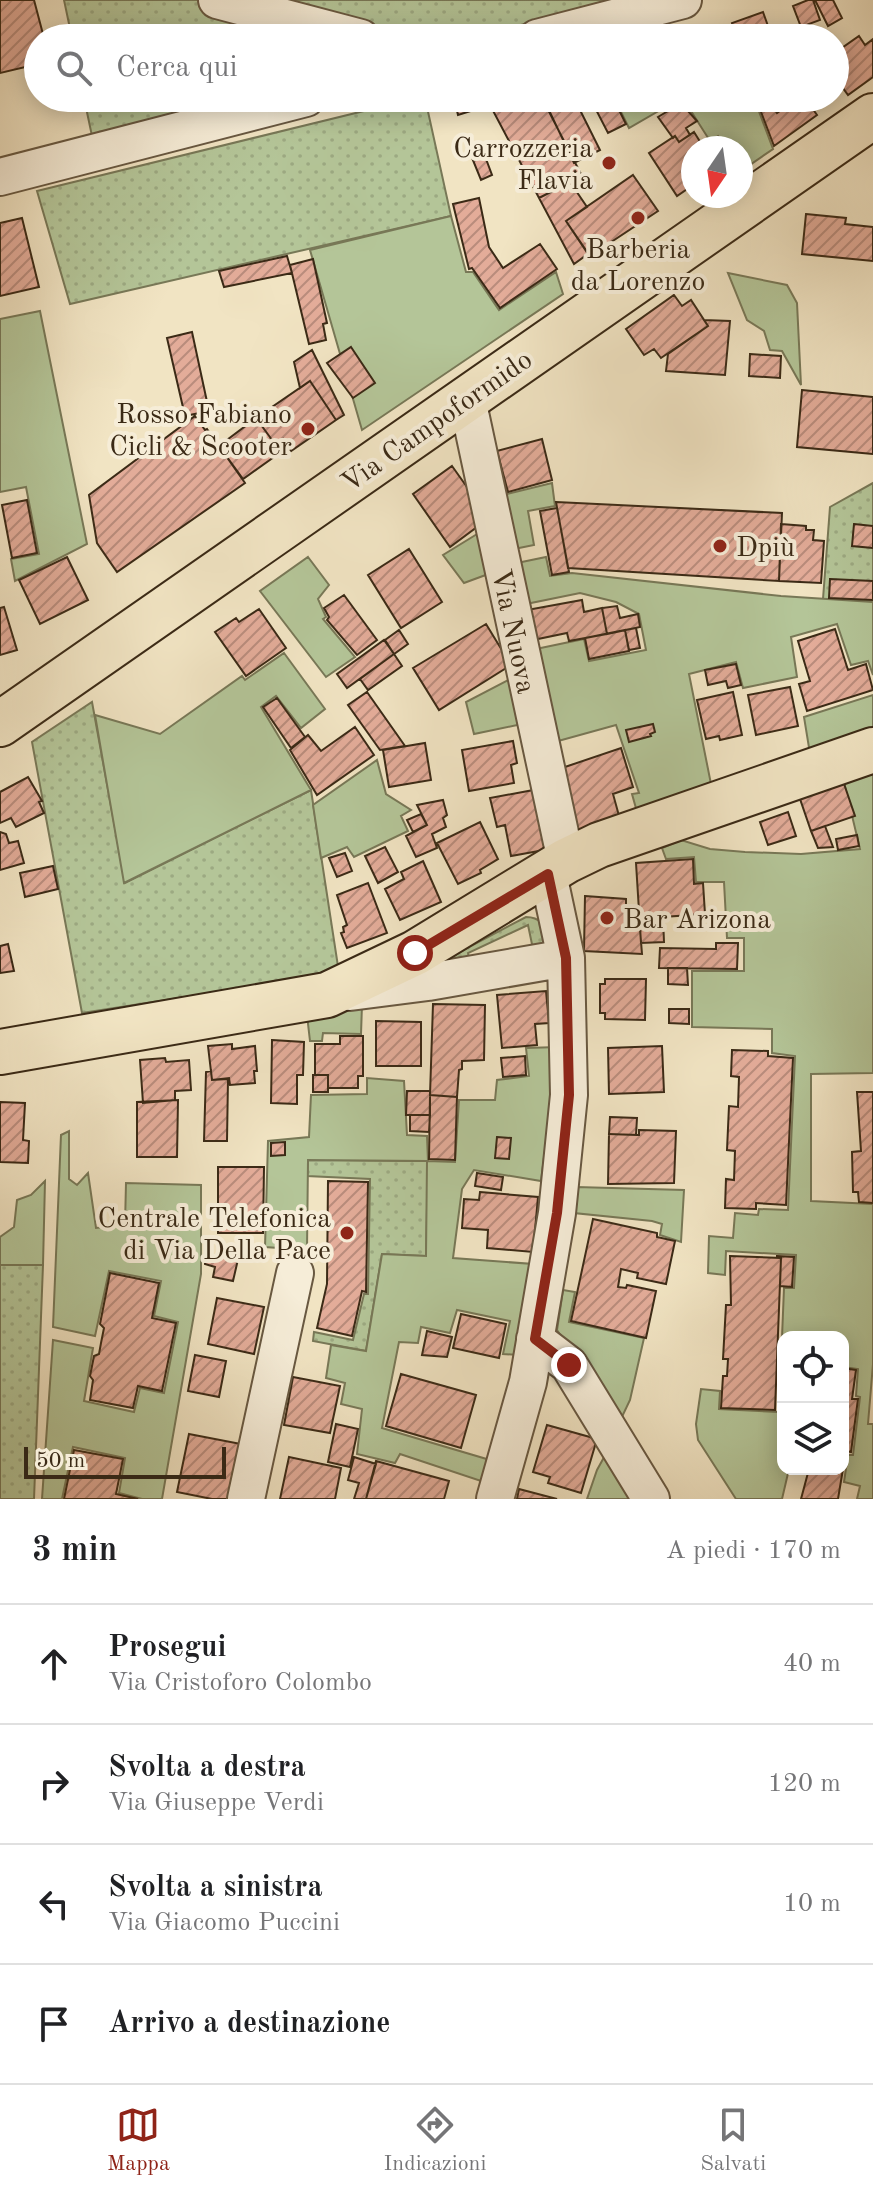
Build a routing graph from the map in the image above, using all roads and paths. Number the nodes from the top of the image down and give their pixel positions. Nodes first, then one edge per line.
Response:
1 (217, 0) edge
2 (683, 0) edge
3 (308, 24) edge
4 (591, 24) edge
5 (252, 112) edge
6 (873, 116) edge
7 (0, 177) edge
8 (467, 399) junction
9 (0, 724) edge
10 (873, 750) edge
11 (557, 868) junction
12 (566, 958) junction
13 (327, 995) junction
14 (0, 1052) edge
15 (295, 1273) dead end
16 (535, 1339) junction
17 (246, 1499) edge
18 (495, 1499) edge
19 (651, 1499) edge

1 - 3 street
2 - 4 street
5 - 7 street
6 - 8 main road, Via Campoformido
8 - 9 main road, Via Campoformido
8 - 11 street, Via Nuova
10 - 11 main road
11 - 12 street, Via Nuova
11 - 13 main road
12 - 13 street
12 - 16 street, Via Nuova
13 - 14 main road
15 - 17 street
16 - 18 street, Via Nuova
16 - 19 street

